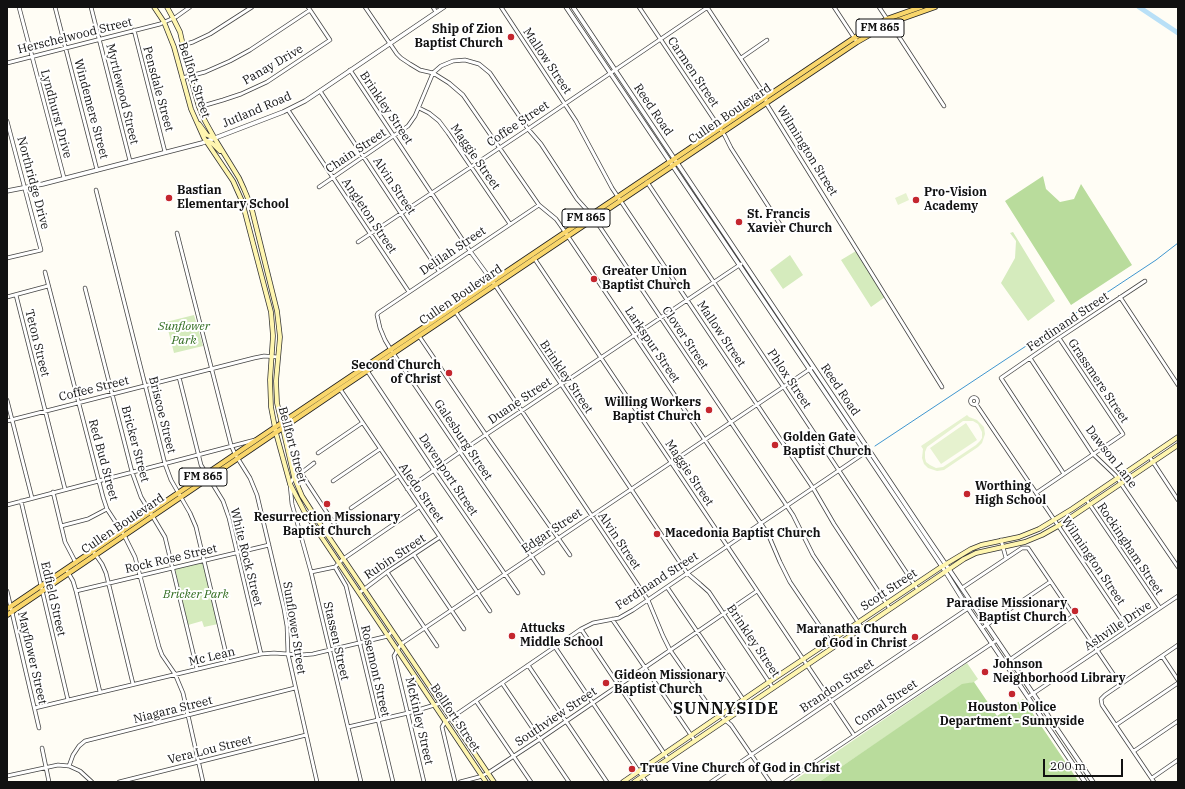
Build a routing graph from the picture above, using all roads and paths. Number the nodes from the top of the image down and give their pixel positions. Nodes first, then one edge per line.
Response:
1 (19, 7) edge
2 (55, 7) edge
3 (91, 7) edge
4 (154, 7) edge
5 (167, 7) edge
6 (190, 7) edge
7 (252, 7) edge
8 (365, 7) edge
9 (433, 7) edge
10 (444, 7) edge
11 (500, 7) edge
12 (566, 7) edge
13 (573, 7) edge
14 (639, 7) edge
15 (707, 7) edge
16 (834, 7) edge
17 (879, 7) edge
18 (921, 7) edge
19 (926, 7) edge
20 (935, 7) edge
21 (309, 8) edge
22 (436, 12) junction
23 (913, 15) junction
24 (173, 18) junction
25 (889, 21) junction
26 (164, 22) junction
27 (584, 24) junction
28 (580, 26) junction
29 (134, 30) junction
30 (99, 39) junction
31 (661, 40) junction
32 (767, 40) dead end
33 (855, 40) junction
34 (390, 44) junction
35 (183, 45) junction
36 (66, 49) junction
37 (32, 56) junction
38 (741, 58) junction
39 (7, 63) edge
40 (350, 70) junction
41 (613, 72) junction
42 (433, 73) junction
43 (190, 76) junction
44 (800, 77) junction
45 (182, 78) junction
46 (320, 91) junction
47 (766, 97) junction
48 (766, 103) junction
49 (565, 104) junction
50 (944, 106) dead end
51 (200, 107) junction
52 (419, 108) junction
53 (288, 110) junction
54 (194, 118) junction
55 (7, 121) edge
56 (528, 129) junction
57 (721, 130) junction
58 (394, 136) junction
59 (215, 138) junction
60 (207, 141) junction
61 (499, 148) junction
62 (165, 152) junction
63 (224, 155) junction
64 (363, 156) junction
65 (130, 161) junction
66 (673, 162) junction
67 (232, 167) junction
68 (471, 167) junction
69 (97, 170) junction
70 (227, 171) junction
71 (333, 177) junction
72 (64, 178) junction
73 (646, 180) junction
74 (319, 187) dead end
75 (24, 188) junction
76 (96, 190) dead end
77 (7, 191) edge
78 (432, 193) junction
79 (620, 198) junction
80 (248, 199) junction
81 (698, 200) junction
82 (242, 201) junction
83 (539, 205) junction
84 (401, 213) junction
85 (593, 216) junction
86 (510, 224) junction
87 (783, 229) dead end
88 (722, 230) junction
89 (718, 233) junction
90 (176, 234) dead end
91 (371, 234) junction
92 (566, 234) junction
93 (259, 236) junction
94 (252, 238) junction
95 (358, 242) dead end
96 (470, 250) junction
97 (533, 256) junction
98 (7, 258) edge
99 (743, 262) junction
100 (739, 265) junction
101 (439, 271) junction
102 (45, 272) dead end
103 (268, 273) junction
104 (262, 275) junction
105 (1145, 281) dead end
106 (714, 282) junction
107 (494, 283) junction
108 (48, 286) junction
109 (84, 288) dead end
110 (409, 292) junction
111 (762, 292) junction
112 (758, 294) junction
113 (16, 295) junction
114 (7, 297) edge
115 (1120, 297) junction
116 (687, 300) junction
117 (454, 310) junction
118 (277, 311) junction
119 (271, 312) junction
120 (378, 313) joint
121 (779, 316) junction
122 (661, 318) junction
123 (775, 319) junction
124 (418, 334) junction
125 (635, 336) junction
126 (1059, 338) junction
127 (794, 343) junction
128 (392, 351) junction
129 (272, 356) junction
130 (278, 357) junction
131 (601, 358) junction
132 (1030, 358) junction
133 (813, 366) junction
134 (212, 368) junction
135 (366, 369) junction
136 (809, 369) junction
137 (178, 377) junction
138 (270, 380) junction
139 (276, 381) junction
140 (561, 385) junction
141 (1178, 385) edge
142 (145, 386) junction
143 (783, 386) junction
144 (338, 387) junction
145 (942, 388) dead end
146 (112, 394) junction
147 (830, 397) junction
148 (7, 400) edge
149 (79, 402) junction
150 (757, 404) junction
151 (976, 404) dead end
152 (45, 411) junction
153 (521, 411) junction
154 (12, 419) junction
155 (7, 421) edge
156 (730, 422) junction
157 (362, 423) junction
158 (282, 426) junction
159 (275, 430) junction
160 (486, 435) junction
161 (1178, 437) edge
162 (257, 439) junction
163 (704, 439) junction
164 (1178, 445) edge
165 (231, 446) junction
166 (380, 449) junction
167 (460, 452) junction
168 (867, 452) junction
169 (318, 453) dead end
170 (1093, 454) junction
171 (198, 455) junction
172 (237, 456) junction
173 (1149, 456) junction
174 (671, 462) junction
175 (1153, 462) junction
176 (314, 463) dead end
177 (165, 464) junction
178 (839, 470) junction
179 (434, 471) junction
180 (132, 472) junction
181 (301, 474) junction
182 (1064, 474) junction
183 (208, 476) junction
184 (398, 476) junction
185 (294, 477) junction
186 (1117, 478) junction
187 (98, 481) junction
188 (332, 481) dead end
189 (290, 484) junction
190 (1121, 484) junction
191 (813, 488) junction
192 (408, 489) junction
193 (631, 489) junction
194 (65, 490) junction
195 (53, 492) junction
196 (1036, 493) junction
197 (179, 495) junction
198 (302, 496) junction
199 (32, 498) junction
200 (298, 499) junction
201 (1086, 500) junction
202 (1178, 500) edge
203 (21, 501) junction
204 (7, 504) edge
205 (292, 504) junction
206 (1090, 505) junction
207 (787, 506) junction
208 (419, 507) junction
209 (350, 508) dead end
210 (107, 509) junction
211 (152, 514) junction
212 (591, 516) junction
213 (1054, 520) junction
214 (760, 523) junction
215 (61, 526) junction
216 (1058, 526) junction
217 (322, 527) junction
218 (317, 531) junction
219 (339, 531) dead end
220 (123, 533) junction
221 (440, 537) junction
222 (558, 538) junction
223 (1001, 540) junction
224 (269, 545) junction
225 (727, 546) junction
226 (1002, 547) junction
227 (237, 552) junction
228 (94, 553) junction
229 (414, 555) junction
230 (570, 555) dead end
231 (532, 556) junction
232 (343, 558) junction
233 (1006, 558) junction
234 (205, 560) junction
235 (339, 563) junction
236 (77, 565) junction
237 (943, 565) junction
238 (335, 567) junction
239 (1178, 567) edge
240 (173, 568) junction
241 (946, 570) junction
242 (68, 571) junction
243 (311, 572) junction
244 (387, 572) junction
245 (687, 573) junction
246 (505, 574) junction
247 (544, 574) dead end
248 (140, 575) junction
249 (108, 582) junction
250 (1050, 582) junction
251 (914, 584) junction
252 (667, 587) junction
253 (42, 588) junction
254 (962, 588) junction
255 (364, 589) junction
256 (76, 590) junction
257 (918, 590) junction
258 (7, 591) edge
259 (757, 591) junction
260 (478, 592) junction
261 (359, 593) junction
262 (518, 593) dead end
263 (1178, 596) edge
264 (648, 600) junction
265 (886, 603) junction
266 (973, 605) junction
267 (968, 608) junction
268 (1160, 608) junction
269 (10, 609) edge
270 (890, 609) junction
271 (451, 610) junction
272 (490, 611) dead end
273 (7, 614) edge
274 (724, 614) junction
275 (1073, 616) junction
276 (612, 619) junction
277 (858, 622) junction
278 (987, 625) junction
279 (425, 628) junction
280 (862, 628) junction
281 (982, 628) junction
282 (464, 629) dead end
283 (1128, 629) junction
284 (581, 630) junction
285 (392, 631) junction
286 (697, 632) junction
287 (388, 636) junction
288 (997, 640) junction
289 (830, 641) junction
290 (359, 642) junction
291 (992, 643) junction
292 (401, 644) junction
293 (1178, 645) edge
294 (437, 646) dead end
295 (834, 646) junction
296 (555, 647) junction
297 (329, 650) junction
298 (670, 650) junction
299 (1097, 650) junction
300 (398, 651) junction
301 (261, 654) junction
302 (288, 654) junction
303 (1162, 656) junction
304 (803, 660) junction
305 (1010, 660) junction
306 (228, 662) junction
307 (1005, 663) junction
308 (528, 665) junction
309 (806, 666) junction
310 (644, 667) junction
311 (197, 669) junction
312 (420, 672) junction
313 (175, 674) junction
314 (415, 676) junction
315 (1178, 680) edge
316 (769, 682) junction
317 (502, 683) junction
318 (1178, 683) edge
319 (133, 684) junction
320 (1120, 684) junction
321 (618, 685) junction
322 (295, 688) junction
323 (773, 688) junction
324 (100, 692) junction
325 (1034, 694) junction
326 (1028, 697) junction
327 (68, 700) junction
328 (744, 700) junction
329 (476, 701) junction
330 (831, 701) junction
331 (592, 703) junction
332 (441, 704) junction
333 (435, 705) junction
334 (748, 705) junction
335 (35, 708) junction
336 (408, 713) junction
337 (188, 715) junction
338 (720, 716) junction
339 (451, 718) junction
340 (378, 720) junction
341 (726, 720) junction
342 (566, 721) junction
343 (1052, 721) junction
344 (1178, 721) edge
345 (445, 722) junction
346 (1046, 724) junction
347 (1116, 725) junction
348 (348, 727) junction
349 (39, 728) dead end
350 (306, 735) junction
351 (854, 735) junction
352 (691, 736) junction
353 (540, 739) junction
354 (694, 741) junction
355 (469, 745) junction
356 (42, 748) dead end
357 (1070, 748) junction
358 (464, 749) junction
359 (1065, 751) junction
360 (1134, 751) junction
361 (664, 753) junction
362 (752, 755) junction
363 (513, 756) junction
364 (668, 759) junction
365 (1178, 760) edge
366 (199, 762) junction
367 (70, 766) junction
368 (45, 767) junction
369 (639, 771) junction
370 (488, 773) junction
371 (1088, 774) junction
372 (7, 776) edge
373 (482, 776) junction
374 (642, 776) junction
375 (1083, 778) junction
376 (1152, 778) junction
377 (49, 782) edge
378 (92, 782) edge
379 (119, 782) edge
380 (204, 782) edge
381 (317, 782) edge
382 (361, 782) edge
383 (393, 782) edge
384 (424, 782) edge
385 (456, 782) edge
386 (460, 782) edge
387 (486, 782) edge
388 (494, 782) edge
389 (530, 782) edge
390 (569, 782) edge
391 (607, 782) edge
392 (623, 782) edge
393 (634, 782) edge
394 (646, 782) edge
395 (711, 782) edge
396 (770, 782) edge
397 (785, 782) edge
398 (1086, 782) edge
399 (1093, 782) edge
400 (1154, 782) edge

1 - 37 street, Lyndhurst Drive
2 - 36 street, Windemere Street
3 - 30 street, Myrtlewood Street
4 - 26 main road, Bellfort Street
5 - 24 main road, Bellfort Street
6 - 24 street, Herschelwood Street
7 - 35 street
8 - 34 street, Larkspur Street
9 - 22 street
10 - 22 street, Jutland Road
11 - 49 street, Mallow Street
12 - 28 street, Reed Road
13 - 27 street, Reed Road
14 - 31 street, Carmen Street
15 - 31 street, Coffee Street
15 - 38 street, Wilmington Street
16 - 33 street
17 - 25 street
18 - 25 main road, Cullen Boulevard / FM 865
19 - 23 main road
20 - 23 main road, Cullen Boulevard / FM 865
21 - 43 street
21 - 51 street, Panay Drive
22 - 34 street, Jutland Road
23 - 25 main road, Cullen Boulevard / FM 865
24 - 26 street, Herschelwood Street
24 - 35 main road, Bellfort Street
25 - 33 main road, Cullen Boulevard / FM 865
25 - 50 street
26 - 29 street, Herschelwood Street
26 - 45 main road, Bellfort Street
27 - 28 street
27 - 41 street, Reed Road
28 - 41 street, Reed Road
29 - 30 street, Herschelwood Street
29 - 62 street, Pensdale Street
30 - 36 street, Herschelwood Street
30 - 65 street, Myrtlewood Street
31 - 41 street, Coffee Street
31 - 57 street, Carmen Street
32 - 38 street
33 - 44 main road, Cullen Boulevard / FM 865
34 - 40 street, Jutland Road
34 - 42 street, Larkspur Street
35 - 43 main road, Bellfort Street
36 - 37 street, Herschelwood Street
36 - 69 street, Windemere Street
37 - 39 street, Herschelwood Street
37 - 72 street, Lyndhurst Drive
38 - 47 street, Wilmington Street
40 - 46 street, Jutland Road
40 - 58 street, Brinkley Street
41 - 49 street, Coffee Street
41 - 66 street, Reed Road
42 - 52 street, Chain Street
42 - 56 street, Clover Street
42 - 61 street, Larkspur Street
43 - 45 street
43 - 51 main road, Bellfort Street
44 - 47 main road, Cullen Boulevard / FM 865
44 - 48 main road, Cullen Boulevard / FM 865
45 - 54 main road, Bellfort Street
46 - 53 street, Jutland Road
46 - 64 street, Alvin Street
47 - 48 street, Wilmington Street
47 - 57 main road, Cullen Boulevard / FM 865
48 - 57 main road, Cullen Boulevard / FM 865
48 - 145 street, Wilmington Street
49 - 56 street, Coffee Street
49 - 79 street, Mallow Street
51 - 59 main road, Bellfort Street
52 - 58 street, Chain Street
52 - 68 street, Maggie Street
53 - 59 street, Jutland Road
53 - 71 street, Angleton Street
54 - 59 main road
54 - 60 main road, Bellfort Street
55 - 75 street, Northridge Drive
56 - 61 street, Coffee Street
56 - 85 street, Clover Street
57 - 66 main road, Cullen Boulevard / FM 865
57 - 87 street, Carmen Street
58 - 64 street, Chain Street
58 - 78 street, Brinkley Street
59 - 60 street, Jutland Road
59 - 63 main road, Bellfort Street
60 - 62 street, Jutland Road
60 - 63 main road
60 - 70 main road, Bellfort Street
61 - 68 street, Coffee Street
61 - 83 street, Larkspur Street
62 - 65 street, Jutland Road
63 - 67 main road, Bellfort Street
64 - 71 street, Chain Street
64 - 84 street, Alvin Street
65 - 69 street, Jutland Road
66 - 73 main road, Cullen Boulevard / FM 865
66 - 81 street, Reed Road
67 - 70 main road
67 - 80 main road, Bellfort Street
68 - 78 street, Coffee Street
68 - 86 street, Maggie Street
69 - 72 street, Jutland Road
70 - 82 main road, Bellfort Street
71 - 74 street, Chain Street
71 - 91 street, Angleton Street
72 - 75 street, Jutland Road
73 - 79 main road, Cullen Boulevard / FM 865
73 - 106 street, Phlox Street
75 - 77 street, Jutland Road
75 - 98 street, Northridge Drive
76 - 142 street, Briscoe Street
78 - 84 street, Coffee Street
78 - 96 street, Brinkley Street
79 - 85 main road, Cullen Boulevard / FM 865
79 - 116 street, Mallow Street
80 - 82 main road
80 - 93 main road, Bellfort Street
81 - 88 street, Reed Road
81 - 89 street, Reed Road
82 - 94 main road, Bellfort Street
83 - 86 street, Delilah Street
83 - 92 street, Larkspur Street
84 - 91 street, Coffee Street
84 - 101 street, Alvin Street
85 - 92 main road, Cullen Boulevard / FM 865
85 - 122 street, Clover Street
86 - 96 street, Delilah Street
88 - 89 street
88 - 99 street, Reed Road
89 - 100 street, Reed Road
90 - 134 street
91 - 95 street, Coffee Street
91 - 110 street, Angleton Street
92 - 97 main road, Cullen Boulevard / FM 865
92 - 125 street, Larkspur Street
93 - 94 main road
93 - 103 main road, Bellfort Street
94 - 104 main road, Bellfort Street
96 - 101 street, Delilah Street
96 - 107 street, Brinkley Street
97 - 107 main road, Cullen Boulevard / FM 865
97 - 131 street, Maggie Street
99 - 100 street, Duane Street
99 - 111 street, Reed Road
100 - 106 street, Duane Street
100 - 112 street, Reed Road
101 - 110 street, Delilah Street
102 - 108 street, Red Bud Street
103 - 104 main road
103 - 118 main road, Bellfort Street
104 - 119 main road, Bellfort Street
105 - 115 street, Ferdinand Street
106 - 116 street, Duane Street
106 - 143 street, Phlox Street
107 - 117 main road, Cullen Boulevard / FM 865
107 - 140 street, Brinkley Street
108 - 113 street
108 - 149 street, Red Bud Street
109 - 146 street, Bricker Street
110 - 120 street, Delilah Street
111 - 112 street
111 - 121 street, Reed Road
112 - 123 street, Reed Road
113 - 114 street
113 - 152 street, Teton Street
115 - 126 street, Ferdinand Street
115 - 141 street
116 - 122 street, Duane Street
116 - 150 street, Mallow Street
117 - 124 main road, Cullen Boulevard / FM 865
117 - 153 street, Alvin Street
118 - 119 main road
118 - 130 main road, Bellfort Street
119 - 129 main road, Bellfort Street
120 - 128 street, Galesburg Street
121 - 123 street
121 - 127 street, Reed Road
122 - 125 street, Duane Street
122 - 156 street, Clover Street
123 - 127 street, Reed Road
124 - 128 main road, Cullen Boulevard / FM 865
124 - 160 street
125 - 131 street, Duane Street
125 - 163 street, Larkspur Street
126 - 132 street, Ferdinand Street
126 - 170 street, Grassmere Street
127 - 133 street, Reed Road
127 - 136 street, Reed Road
128 - 135 main road, Cullen Boulevard / FM 865
128 - 167 street, Galesburg Street
129 - 130 street, Coffee Street
129 - 134 street, Coffee Street
129 - 138 main road, Bellfort Street
130 - 139 main road, Bellfort Street
131 - 140 street, Duane Street
131 - 174 street, Maggie Street
132 - 170 street, Dawson Lane
132 - 182 street, Ferdinand Street
133 - 136 street, Edgar Street
133 - 147 street, Reed Road
134 - 137 street, Coffee Street
134 - 165 street
135 - 144 main road, Cullen Boulevard / FM 865
135 - 179 street, Davenport Street
136 - 143 street, Edgar Street
136 - 147 street, Reed Road
137 - 142 street, Coffee Street
137 - 171 street, White Rock Street
138 - 139 main road
138 - 159 main road, Bellfort Street
139 - 158 main road, Bellfort Street
140 - 153 street, Duane Street
140 - 193 street, Brinkley Street
142 - 146 street, Coffee Street
142 - 177 street, Briscoe Street
143 - 150 street, Edgar Street
143 - 178 street, Phlox Street
144 - 157 street, Aledo Street
144 - 158 main road, Cullen Boulevard / FM 865
146 - 149 street, Coffee Street
146 - 180 street, Bricker Street
147 - 168 street, Reed Road
148 - 154 street
149 - 152 street, Coffee Street
149 - 187 street, Red Bud Street
150 - 156 street, Edgar Street
150 - 191 street, Mallow Street
151 - 196 street, Wilmington Street
152 - 154 street, Coffee Street
152 - 194 street, Teton Street
153 - 160 street, Duane Street
153 - 212 street, Alvin Street
154 - 155 street, Coffee Street
154 - 199 street
156 - 163 street, Edgar Street
156 - 207 street, Clover Street
157 - 166 street, Aledo Street
157 - 169 street
158 - 159 main road, Cullen Boulevard / FM 865
158 - 185 main road, Bellfort Street
159 - 162 main road, Cullen Boulevard / FM 865
159 - 172 main road, Cullen Boulevard / FM 865
159 - 189 main road, Bellfort Street
160 - 167 street, Duane Street
160 - 222 street
161 - 173 main road, Scott Street
162 - 165 street
162 - 172 main road, Cullen Boulevard / FM 865
163 - 174 street, Edgar Street
163 - 214 street, Larkspur Street
164 - 175 main road, Scott Street
165 - 171 street
165 - 172 street, Sunflower Street
166 - 184 street, Aledo Street
166 - 188 street
167 - 179 street, Duane Street
167 - 231 street, Galesburg Street
168 - 178 street, Ferdinand Street
168 - 237 street, Reed Road
170 - 182 street
170 - 186 street, Dawson Lane
171 - 177 street
171 - 183 street, White Rock Street
172 - 183 main road, Cullen Boulevard / FM 865
172 - 224 street, Sunflower Street
173 - 175 street
173 - 186 main road, Scott Street
174 - 193 street, Edgar Street
174 - 225 street, Maggie Street
175 - 190 main road, Scott Street
175 - 202 street
176 - 181 street
177 - 180 street
177 - 197 street, Briscoe Street
178 - 191 street, Ferdinand Street
178 - 251 street, Phlox Street
179 - 192 street, Duane Street
179 - 246 street, Davenport Street
180 - 187 street
180 - 211 street, Bricker Street
181 - 185 street
181 - 219 street
182 - 196 street
183 - 197 main road, Cullen Boulevard / FM 865
183 - 227 street, White Rock Street
184 - 192 street, Aledo Street
184 - 209 street
185 - 189 street
185 - 198 main road, Bellfort Street
186 - 190 street, Dawson Lane
186 - 201 main road, Scott Street
187 - 194 street
187 - 210 street, Red Bud Street
189 - 200 main road, Bellfort Street
189 - 205 street, Stassen Street
190 - 206 main road, Scott Street
190 - 239 street, Dawson Lane
191 - 207 street, Ferdinand Street
191 - 265 street, Mallow Street
192 - 208 street, Aledo Street
193 - 212 street, Edgar Street
193 - 245 street, Brinkley Street
194 - 195 street
195 - 199 street
195 - 215 street
196 - 213 street, Wilmington Street
197 - 211 main road, Cullen Boulevard / FM 865
197 - 234 street, Briscoe Street
198 - 200 street
198 - 217 main road, Bellfort Street
199 - 203 street
200 - 205 street
200 - 218 main road, Bellfort Street
201 - 206 street, Rockingham Street
201 - 213 main road, Scott Street
203 - 204 street
203 - 253 street, Edfield Street
205 - 243 street, Stassen Street
206 - 216 main road, Scott Street
206 - 268 street, Rockingham Street
207 - 214 street, Ferdinand Street
207 - 277 street, Clover Street
208 - 221 street, Aledo Street
208 - 232 street
210 - 215 street
210 - 220 street, Red Bud Street
211 - 220 main road, Cullen Boulevard / FM 865
211 - 240 street, Bricker Street
212 - 222 street, Edgar Street
212 - 264 street, Alvin Street
213 - 216 street, Wilmington Street
213 - 223 main road, Scott Street
214 - 225 street, Ferdinand Street
214 - 289 street, Larkspur Street
215 - 236 street
216 - 226 main road, Scott Street
216 - 283 street, Wilmington Street
217 - 218 main road
217 - 232 main road, Bellfort Street
218 - 235 main road, Bellfort Street
220 - 228 main road, Cullen Boulevard / FM 865
220 - 248 street, Red Bud Street
221 - 229 street, Rubin Street
221 - 260 street, Aledo Street
222 - 230 street
222 - 231 street, Edgar Street
223 - 226 street
223 - 237 main road, Scott Street
224 - 227 street, Rock Rose Street
224 - 302 street, Sunflower Street
225 - 245 street, Ferdinand Street
225 - 259 street, Maggie Street
226 - 233 street
226 - 241 main road, Scott Street
227 - 234 street, Rock Rose Street
227 - 301 street, White Rock Street
228 - 236 main road, Cullen Boulevard / FM 865
228 - 249 street
229 - 244 street, Rubin Street
229 - 271 street
231 - 246 street, Edgar Street
231 - 247 street, Galesburg Street
232 - 235 street
232 - 255 main road, Bellfort Street
233 - 250 street
233 - 254 street
234 - 240 street, Rock Rose Street
234 - 306 street, Briscoe Street
235 - 238 street
235 - 261 main road, Bellfort Street
236 - 242 main road, Cullen Boulevard / FM 865
237 - 241 street, Reed Road
237 - 251 main road, Scott Street
238 - 243 street
238 - 290 street, Rosemont Street
240 - 248 street, Rock Rose Street
240 - 311 street, Bricker Street
241 - 254 street, Reed Road
241 - 257 main road, Scott Street
241 - 267 street, Reed Road
242 - 253 main road, Cullen Boulevard / FM 865
242 - 256 street
243 - 297 street, Stassen Street
244 - 255 street, Rubin Street
244 - 279 street
245 - 252 street, Ferdinand Street
245 - 274 street, Brinkley Street
246 - 260 street, Edgar Street
246 - 262 street, Davenport Street
248 - 249 street, Rock Rose Street
248 - 313 street, Red Bud Street
249 - 256 street, Rock Rose Street
249 - 319 street
250 - 275 street
250 - 278 street
251 - 257 street, Phlox Street
251 - 265 main road, Scott Street
252 - 264 street, Ferdinand Street
252 - 286 street
253 - 269 main road, Cullen Boulevard / FM 865
253 - 327 street, Edfield Street
254 - 266 street, Reed Road
255 - 261 street, Rubin Street
255 - 285 main road, Bellfort Street
256 - 324 street
257 - 270 main road, Scott Street
258 - 269 street, Mayflower Street
259 - 274 street, Southview Street
259 - 304 street, Maggie Street
260 - 271 street, Edgar Street
260 - 272 street, Aledo Street
261 - 287 main road, Bellfort Street
263 - 268 street, Ashville Drive
264 - 276 street, Ferdinand Street
264 - 298 street, Alvin Street
265 - 270 street, Mallow Street
265 - 277 main road, Scott Street
266 - 267 street, Brandon Street
266 - 278 street, Reed Road
267 - 281 street, Reed Road
267 - 330 street, Brandon Street
268 - 283 street, Ashville Drive
269 - 273 main road, Cullen Boulevard / FM 865
269 - 335 street, Mayflower Street
270 - 280 main road, Scott Street
271 - 279 street, Edgar Street
271 - 282 street
274 - 286 street, Southview Street
274 - 316 street, Brinkley Street
275 - 299 street
275 - 305 street
276 - 284 street, Ferdinand Street
276 - 310 street
277 - 280 street, Clover Street
277 - 289 main road, Scott Street
278 - 281 street
278 - 288 street, Reed Road
279 - 292 street, Edgar Street
279 - 294 street
280 - 295 main road, Scott Street
281 - 291 street, Reed Road
283 - 299 street, Ashville Drive
284 - 296 street, Ferdinand Street
284 - 321 street
285 - 287 street
285 - 292 main road, Bellfort Street
286 - 298 street, Southview Street
286 - 328 street
287 - 290 street, Mc Lean
287 - 300 main road, Bellfort Street
288 - 291 street, Comal Street
288 - 305 street, Reed Road
289 - 295 street, Larkspur Street
289 - 304 main road, Scott Street
290 - 297 street, Mc Lean
290 - 340 street, Rosemont Street
291 - 307 street, Reed Road
291 - 351 street, Comal Street
292 - 300 street
292 - 312 main road, Bellfort Street
293 - 303 street
295 - 309 main road, Scott Street
296 - 308 street, Ferdinand Street
296 - 331 street
297 - 302 street, Mc Lean
297 - 348 street, Stassen Street
298 - 310 street, Southview Street
298 - 338 street, Alvin Street
299 - 320 street
299 - 325 street, Ashville Drive
300 - 314 main road, Bellfort Street
300 - 336 street, McKinley Street
301 - 302 street, Mc Lean
301 - 306 street, Mc Lean
302 - 322 street, Sunflower Street
303 - 315 street
303 - 320 street
304 - 309 street, Maggie Street
304 - 316 main road, Scott Street
305 - 307 street
305 - 325 street, Reed Road
306 - 311 street, Mc Lean
307 - 326 street, Reed Road
308 - 317 street, Ferdinand Street
308 - 342 street
309 - 323 main road, Scott Street
309 - 330 street, Maggie Street
310 - 321 street, Southview Street
310 - 352 street
311 - 313 street, Mc Lean
312 - 314 main road
312 - 332 main road, Bellfort Street
313 - 319 street, Mc Lean
313 - 337 street, Red Bud Street
314 - 333 main road, Bellfort Street
316 - 323 street, Brinkley Street
316 - 328 main road, Scott Street
317 - 329 street, Ferdinand Street
317 - 353 street
318 - 347 street
319 - 324 street, Mc Lean
320 - 347 street
321 - 331 street, Southview Street
321 - 361 street
322 - 337 street, Niagara Street
322 - 350 street, Sunflower Street
323 - 334 main road, Scott Street
324 - 327 street, Mc Lean
325 - 326 street, Ashville Drive
325 - 343 street, Reed Road
326 - 346 street, Reed Road
327 - 335 street, Mc Lean
328 - 334 street
328 - 338 main road, Scott Street
329 - 339 street, Ferdinand Street
329 - 363 street
330 - 351 street, Maggie Street
330 - 362 street, Brandon Street
331 - 342 street, Southview Street
331 - 369 street
332 - 333 street
332 - 339 main road, Bellfort Street
333 - 336 street
333 - 345 main road, Bellfort Street
334 - 341 main road, Scott Street
335 - 349 street, Mayflower Street
336 - 340 street
336 - 384 street, McKinley Street
337 - 366 street, Red Bud Street
337 - 367 street, Niagara Street
338 - 341 street, Alvin Street
338 - 352 main road, Scott Street
339 - 345 street, Ferdinand Street
339 - 355 main road, Bellfort Street
340 - 348 street
340 - 383 street, Rosemont Street
341 - 354 main road, Scott Street
341 - 362 street, Alvin Street
342 - 353 street, Southview Street
342 - 391 street
343 - 346 street
343 - 357 street, Reed Road
344 - 360 street
345 - 358 main road, Bellfort Street
345 - 385 street
346 - 359 street, Reed Road
347 - 360 street
348 - 382 street, Stassen Street
350 - 366 street, Vera Lou Street
350 - 381 street, Sunflower Street
351 - 397 street, Comal Street
352 - 354 street
352 - 361 main road, Scott Street
353 - 363 street, Southview Street
353 - 390 street
354 - 364 main road, Scott Street
355 - 358 main road
355 - 370 main road, Bellfort Street
356 - 368 street
357 - 359 street
357 - 371 street, Reed Road
358 - 373 main road, Bellfort Street
359 - 375 street, Reed Road
360 - 376 street
361 - 364 street
361 - 369 main road, Scott Street
362 - 395 street, Brandon Street
362 - 396 street, Alvin Street
363 - 370 street, Southview Street
363 - 389 street
364 - 374 main road, Scott Street
365 - 376 street
366 - 379 street, Vera Lou Street
366 - 380 street, Red Bud Street
367 - 368 street
367 - 378 street
368 - 372 street
368 - 377 street
369 - 374 street
369 - 392 main road, Scott Street
370 - 373 street, Southview Street
370 - 388 main road, Bellfort Street
371 - 375 street
371 - 399 street, Reed Road
373 - 386 street, Southview Street
373 - 387 main road, Bellfort Street
374 - 393 main road, Scott Street
374 - 394 street
375 - 398 street, Reed Road
376 - 400 street

